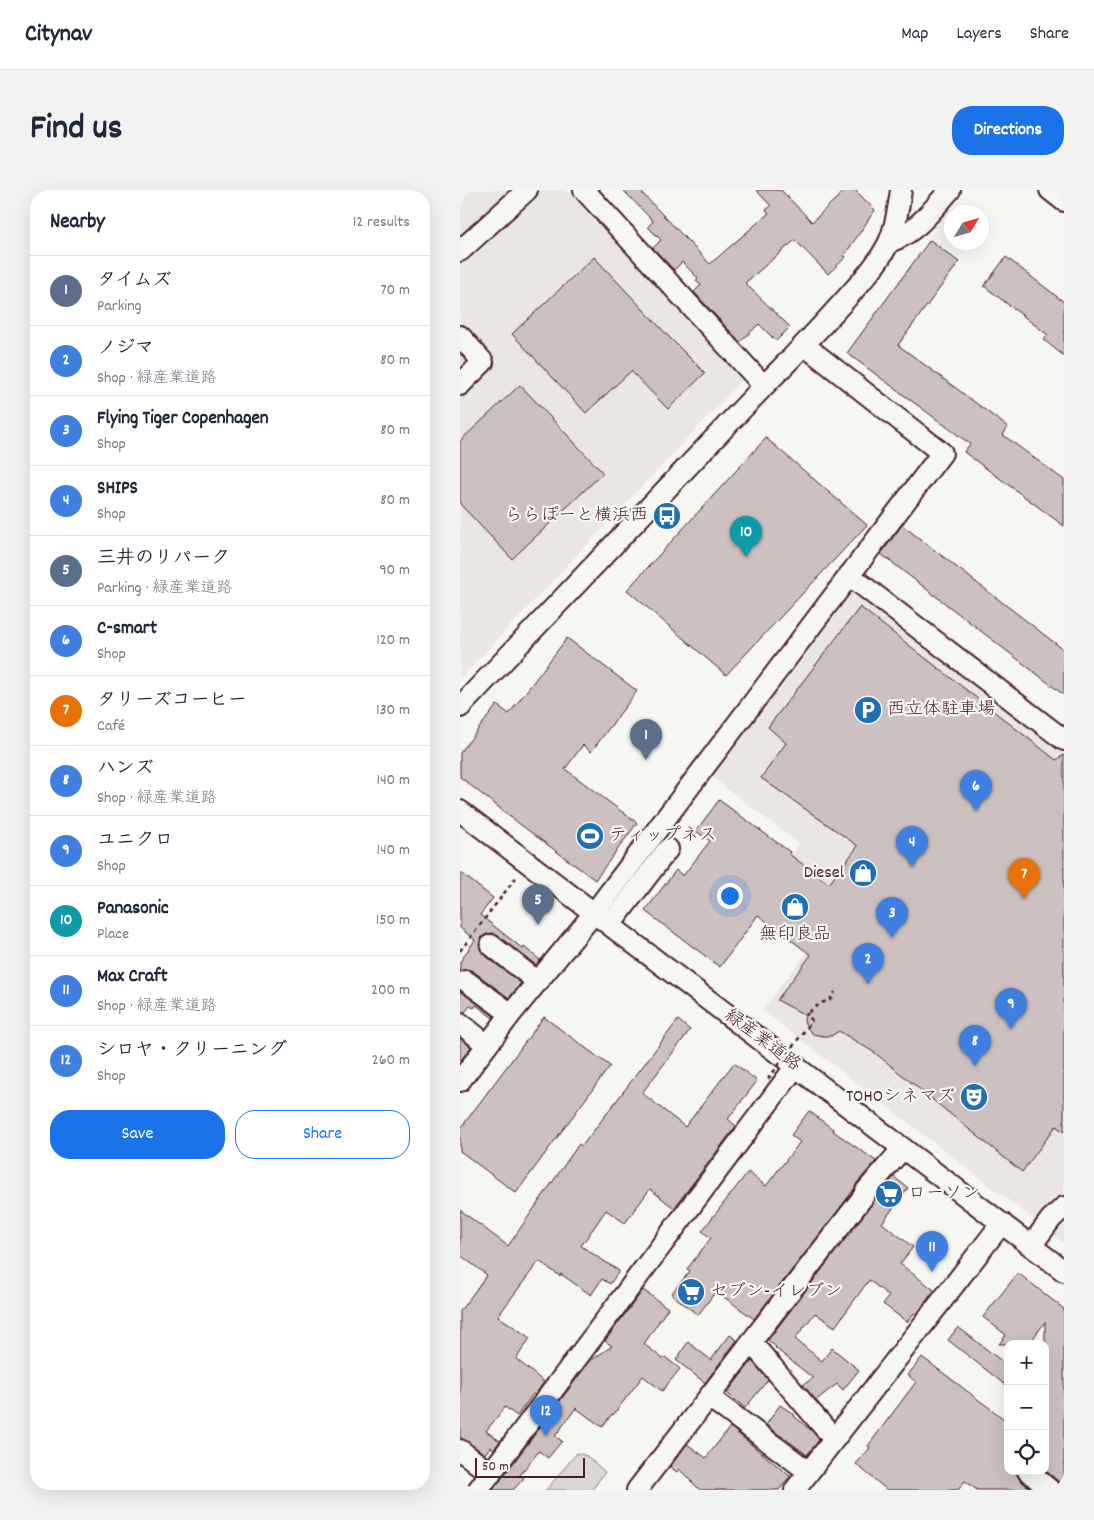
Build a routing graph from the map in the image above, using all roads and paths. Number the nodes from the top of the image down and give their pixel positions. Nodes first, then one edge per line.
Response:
1 (527, 190) edge
2 (584, 190) edge
3 (901, 190) edge
4 (950, 190) edge
5 (1050, 190) edge
6 (1064, 201) edge
7 (889, 242) junction
8 (460, 251) edge
9 (460, 336) edge
10 (804, 345) junction
11 (460, 385) edge
12 (764, 386) junction
13 (850, 575) junction
14 (460, 707) edge
15 (1064, 740) edge
16 (463, 818) edge
17 (668, 849) dead end
18 (528, 862) junction
19 (602, 919) junction
20 (491, 945) dead end
21 (460, 951) edge
22 (466, 981) dead end
23 (538, 982) junction
24 (836, 992) dead end
25 (511, 1014) junction
26 (460, 1023) edge
27 (487, 1045) junction
28 (796, 1066) junction
29 (461, 1076) edge
30 (768, 1079) dead end
31 (903, 1148) junction
32 (1064, 1207) edge
33 (1002, 1223) junction
34 (1031, 1246) junction
35 (1064, 1271) edge
36 (751, 1342) junction
37 (709, 1397) junction
38 (834, 1440) junction
39 (460, 1450) edge
40 (809, 1472) junction
41 (491, 1474) junction
42 (1033, 1475) edge
43 (478, 1490) edge
44 (637, 1490) edge
45 (795, 1490) edge
46 (1050, 1490) edge

1 - 8 street
2 - 12 street
3 - 7 street
4 - 7 street
5 - 6 street
7 - 10 street
9 - 11 street
10 - 12 street
10 - 13 street
12 - 14 street
13 - 15 street
13 - 19 street
16 - 18 street, 緑産業道路
17 - 19 street
18 - 19 street, 緑産業道路
18 - 21 path
19 - 23 street
19 - 28 street, 緑産業道路
20 - 23 street
22 - 25 street
23 - 25 street
24 - 30 path, bridge
25 - 27 street
26 - 27 street
27 - 29 street
28 - 31 street, 緑産業道路
28 - 41 street
31 - 33 street, 緑産業道路
31 - 36 street
32 - 34 street
33 - 34 street, 緑産業道路
33 - 38 street
34 - 35 street, 緑産業道路
36 - 37 street
36 - 38 street
37 - 40 street
37 - 44 street
38 - 40 street
39 - 41 street
40 - 45 street
41 - 43 street
42 - 46 street

